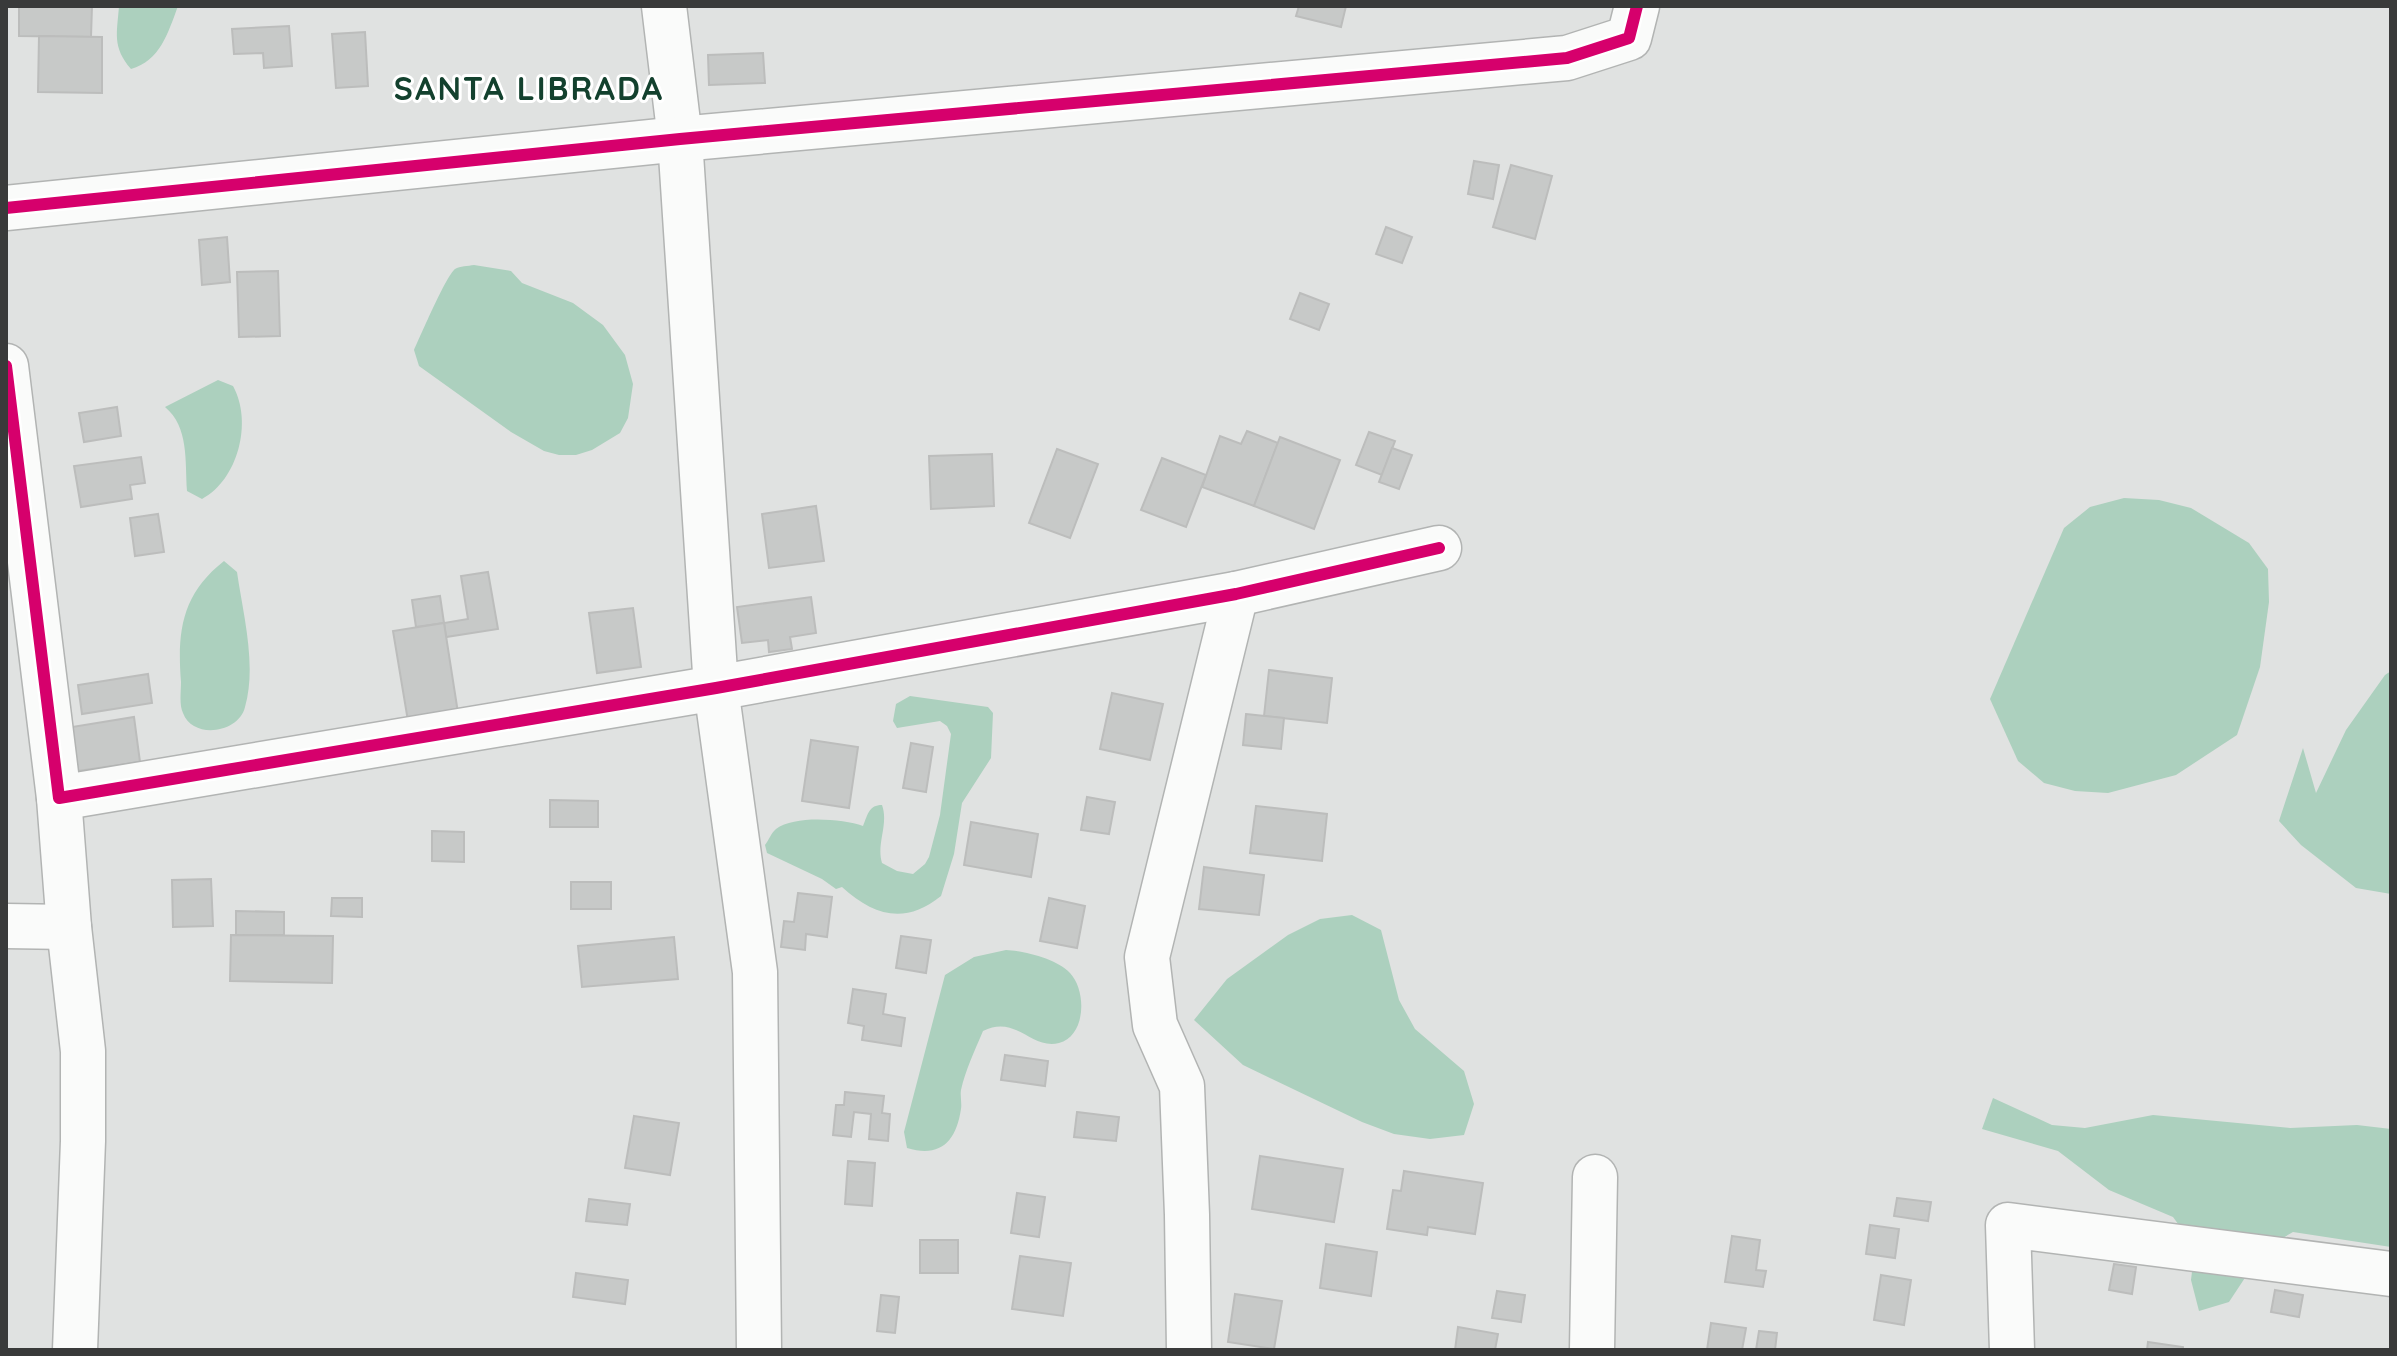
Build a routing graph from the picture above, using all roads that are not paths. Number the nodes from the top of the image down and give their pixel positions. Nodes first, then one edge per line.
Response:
1 (664, 6) edge
2 (1637, 6) edge
3 (680, 139) junction
4 (6, 208) edge
5 (6, 366) edge
6 (1439, 548) dead end
7 (1236, 594) junction
8 (716, 688) junction
9 (59, 798) junction
10 (6, 926) edge
11 (69, 927) junction
12 (1595, 1177) dead end
13 (2391, 1274) edge
14 (75, 1350) edge
15 (759, 1350) edge
16 (1189, 1350) edge
17 (1592, 1350) edge
18 (2012, 1350) edge

1 - 3 street
2 - 3 street
3 - 4 street
3 - 8 street
5 - 9 street
6 - 7 street
7 - 8 street
7 - 16 street
8 - 9 street
8 - 15 street
9 - 11 street
10 - 11 street
11 - 14 street
12 - 17 street
13 - 18 street

